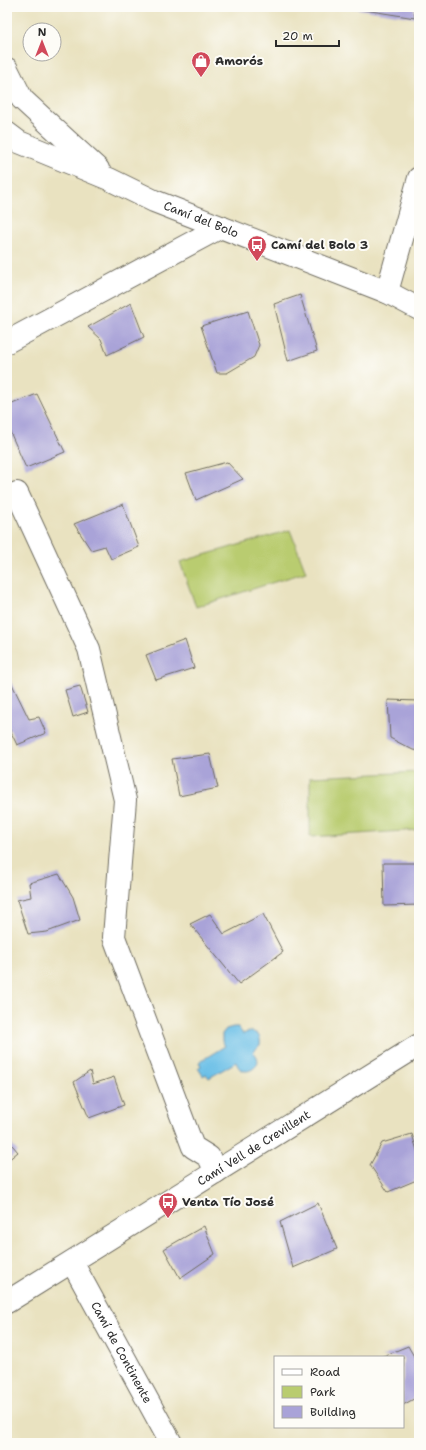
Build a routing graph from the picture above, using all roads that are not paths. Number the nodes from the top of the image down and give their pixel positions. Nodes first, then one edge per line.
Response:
1 (7, 69) edge
2 (7, 133) edge
3 (419, 178) edge
4 (109, 179) junction
5 (221, 227) junction
6 (387, 292) junction
7 (419, 309) edge
8 (7, 342) edge
9 (17, 493) dead end
10 (419, 1046) edge
11 (216, 1172) junction
12 (72, 1262) junction
13 (7, 1302) edge
14 (171, 1443) edge

1 - 4 street
2 - 4 street, Camí del Bolo
3 - 6 street
4 - 5 street, Camí del Bolo
5 - 6 street, Camí del Bolo
5 - 8 street
6 - 7 street, Camí del Bolo
9 - 11 street
10 - 11 street, Camí Vell de Crevillent
11 - 12 street, Camí Vell de Crevillent
12 - 13 street, Camí Vell de Crevillent
12 - 14 street, Camí de Continente

